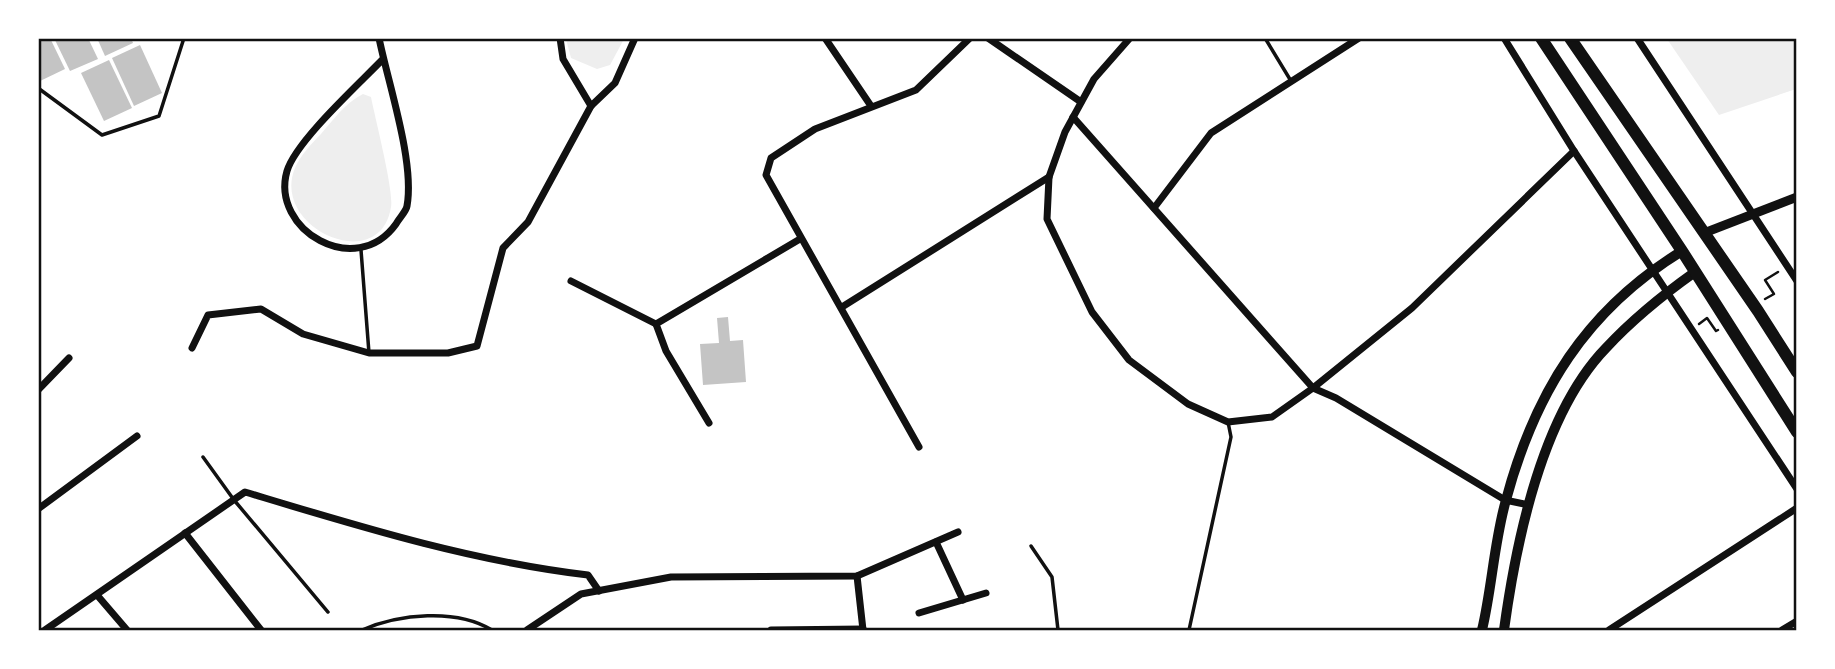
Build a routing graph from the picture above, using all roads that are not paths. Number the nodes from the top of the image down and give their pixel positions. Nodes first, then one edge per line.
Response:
1 (184, 38) edge
2 (379, 38) edge
3 (560, 38) edge
4 (635, 38) edge
5 (825, 38) edge
6 (970, 38) edge
7 (988, 38) edge
8 (1130, 38) edge
9 (1265, 38) edge
10 (1359, 38) edge
11 (1504, 38) edge
12 (1541, 38) edge
13 (1570, 38) edge
14 (1637, 38) edge
15 (383, 59) junction
16 (1290, 81) junction
17 (38, 88) edge
18 (1081, 102) junction
19 (592, 106) junction
20 (871, 106) junction
21 (1073, 117) junction
22 (1574, 151) junction
23 (1049, 177) junction
24 (1797, 197) edge
25 (1154, 208) junction
26 (1751, 212) junction
27 (1704, 233) junction
28 (800, 239) junction
29 (361, 250) junction
30 (1682, 251) junction
31 (1653, 269) junction
32 (1696, 272) junction
33 (571, 281) dead end
34 (1797, 281) edge
35 (1667, 292) junction
36 (842, 307) junction
37 (656, 324) junction
38 (192, 348) dead end
39 (369, 353) junction
40 (69, 358) dead end
41 (1797, 372) edge
42 (1313, 388) junction
43 (38, 390) edge
44 (1228, 422) junction
45 (709, 423) dead end
46 (1797, 432) edge
47 (137, 436) dead end
48 (919, 447) dead end
49 (203, 457) dead end
50 (1797, 489) edge
51 (234, 500) junction
52 (1505, 500) junction
53 (1529, 505) junction
54 (38, 509) edge
55 (1797, 509) edge
56 (958, 532) dead end
57 (185, 533) junction
58 (936, 542) junction
59 (1031, 546) dead end
60 (857, 576) junction
61 (599, 591) junction
62 (986, 593) dead end
63 (97, 595) junction
64 (963, 600) junction
65 (328, 612) dead end
66 (919, 613) dead end
67 (1797, 621) edge
68 (863, 630) edge
69 (45, 631) edge
70 (127, 631) edge
71 (261, 631) edge
72 (362, 631) edge
73 (492, 631) edge
74 (527, 631) edge
75 (771, 631) edge
76 (1058, 631) edge
77 (1189, 631) edge
78 (1482, 631) edge
79 (1504, 631) edge
80 (1609, 631) edge
81 (1782, 631) edge

1 - 17 lane
2 - 15 street
3 - 19 street
4 - 19 street
5 - 20 street
6 - 20 street
7 - 18 street
8 - 18 street
9 - 16 lane
10 - 16 street
11 - 22 street
12 - 30 highway
13 - 27 highway
14 - 26 street
15 - 29 street
15 - 29 street
16 - 25 street
18 - 21 street
19 - 39 street
20 - 28 street
21 - 23 street
21 - 25 street
22 - 31 street
22 - 42 street
23 - 36 street
23 - 44 street
24 - 26 street
25 - 42 street
26 - 27 street
26 - 34 street
27 - 41 highway
28 - 36 street
28 - 37 street
29 - 39 lane
30 - 31 main road
30 - 32 highway
31 - 35 street
31 - 52 main road
32 - 35 main road
32 - 46 highway
33 - 37 street
35 - 50 street
35 - 53 main road
36 - 48 street
37 - 45 street
38 - 39 street
40 - 43 street
42 - 44 street
42 - 52 street
44 - 77 lane
47 - 54 street
49 - 51 lane
51 - 57 street
51 - 61 street
51 - 65 lane
52 - 53 street
52 - 78 main road
53 - 79 main road
55 - 80 street
56 - 58 street
57 - 63 street
57 - 71 street
58 - 60 street
58 - 64 street
59 - 76 lane
60 - 61 street
60 - 68 street
61 - 74 street
62 - 64 street
63 - 69 street
63 - 70 street
64 - 66 street
67 - 81 street
68 - 75 street
72 - 73 lane

